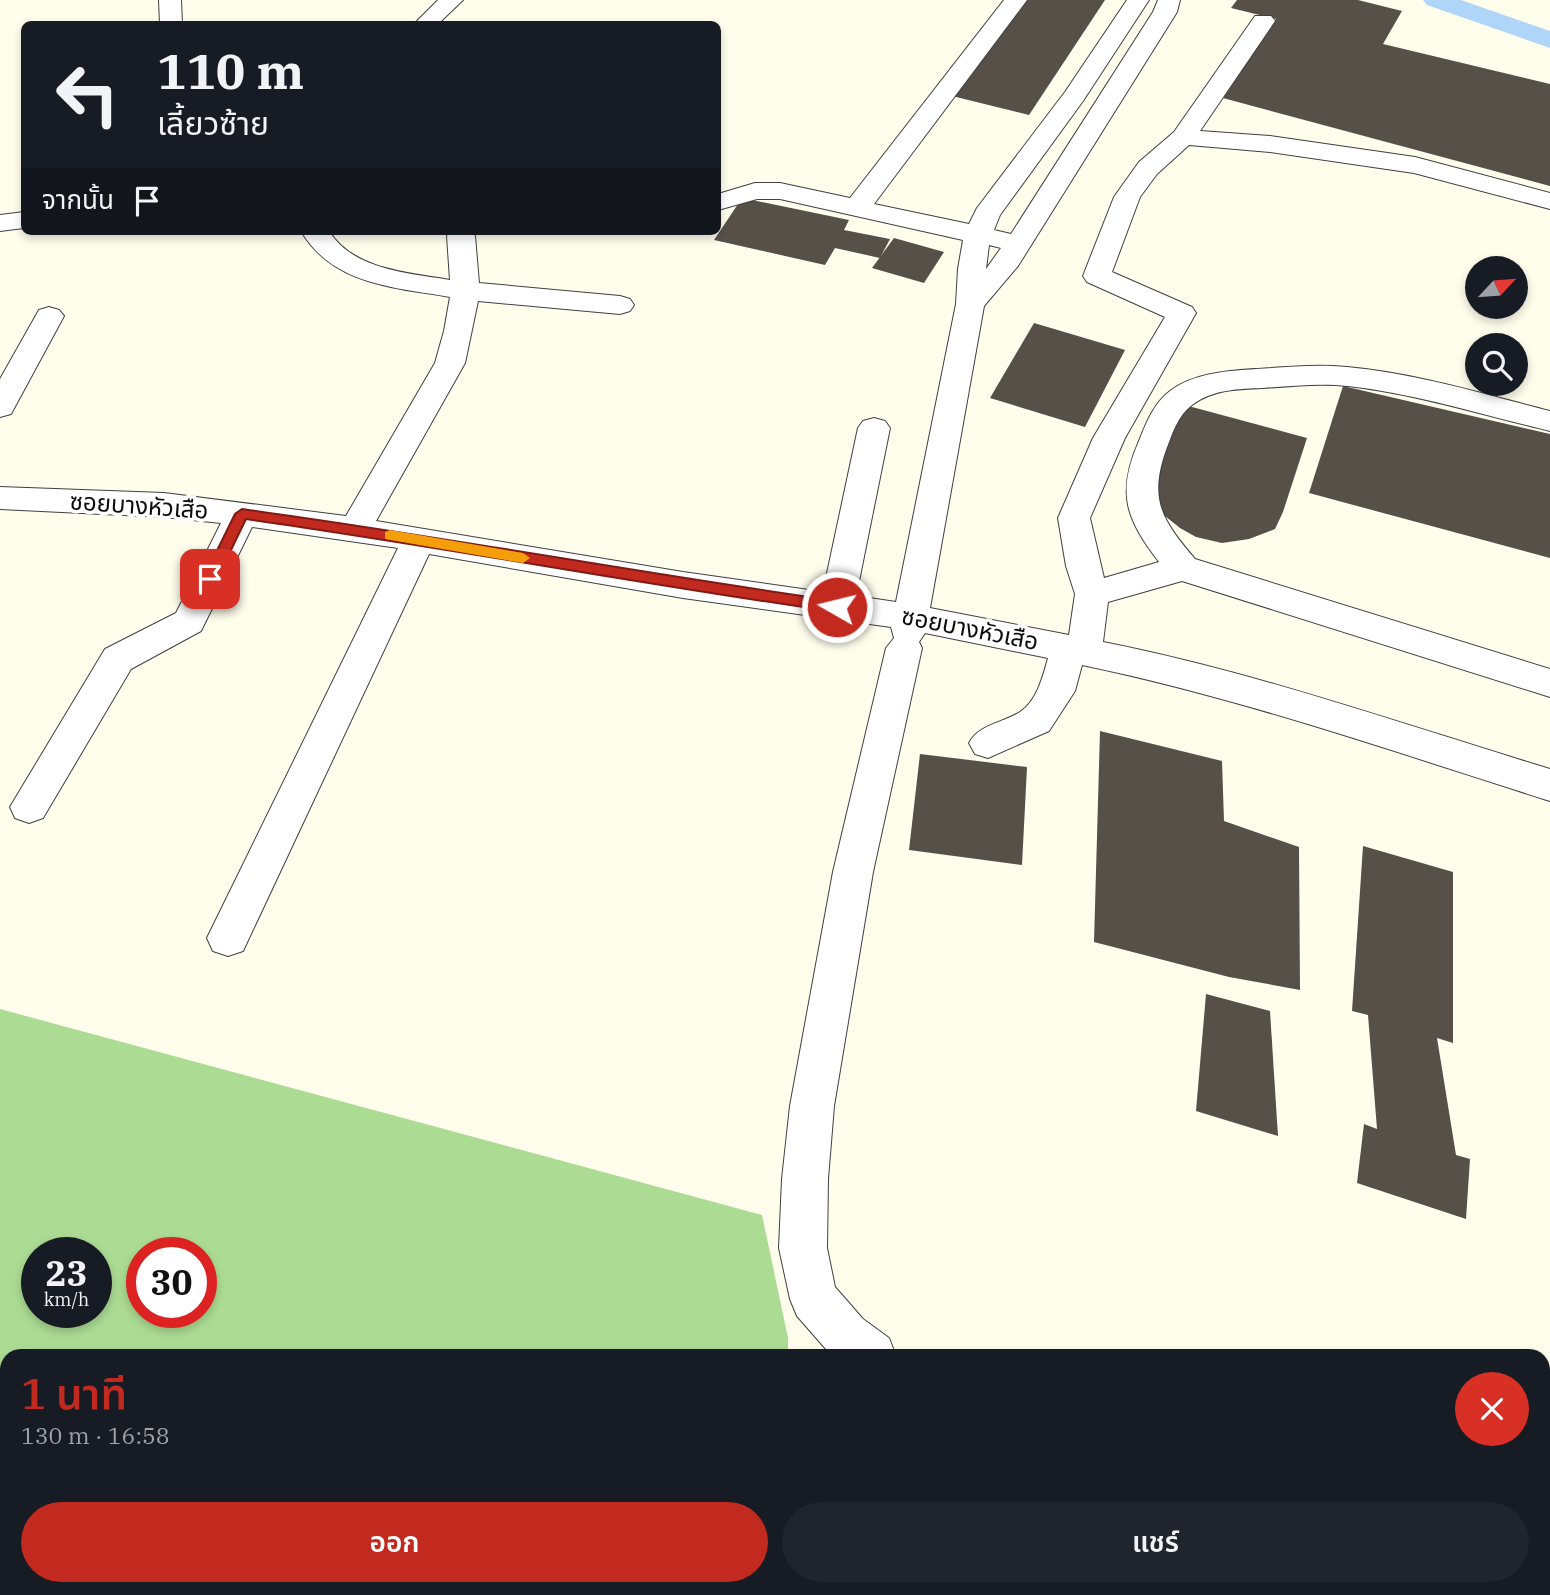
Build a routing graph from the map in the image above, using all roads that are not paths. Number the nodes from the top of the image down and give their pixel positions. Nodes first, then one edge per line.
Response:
1 (170, 0) edge
2 (452, 0) edge
3 (1016, 0) edge
4 (1138, 0) edge
5 (1169, 0) edge
6 (1263, 20) dead end
7 (171, 21) edge
8 (428, 21) edge
9 (1074, 96) junction
10 (1107, 104) junction
11 (1184, 137) junction
12 (721, 201) edge
13 (1550, 201) edge
14 (856, 209) junction
15 (21, 220) edge
16 (0, 223) edge
17 (317, 235) edge
18 (977, 235) junction
19 (461, 236) dead end
20 (1018, 244) junction
21 (465, 290) junction
22 (970, 304) junction
23 (620, 305) dead end
24 (48, 316) dead end
25 (0, 407) edge
26 (1550, 421) edge
27 (874, 428) dead end
28 (0, 498) edge
29 (242, 514) junction
30 (355, 529) junction
31 (419, 540) junction
32 (1183, 568) junction
33 (1092, 594) junction
34 (837, 607) junction
35 (907, 632) junction
36 (1077, 651) junction
37 (1550, 683) edge
38 (988, 743) dead end
39 (1550, 785) edge
40 (29, 807) dead end
41 (228, 938) dead end
42 (862, 1349) edge

1 - 7 street
2 - 8 street
3 - 14 street
4 - 9 street
5 - 10 street
6 - 11 street
9 - 10 street
9 - 18 street
10 - 20 street
11 - 13 street
11 - 33 street
12 - 14 street
14 - 18 street
15 - 16 street
17 - 21 street
18 - 20 street
18 - 22 street
19 - 21 street
20 - 22 street
21 - 23 street
21 - 30 street
22 - 35 street
24 - 25 street
26 - 32 street
27 - 34 street
28 - 29 street, ซอยบางหัวเสือ
29 - 30 street, ซอยบางหัวเสือ
29 - 40 street
30 - 31 street, ซอยบางหัวเสือ
31 - 34 street, ซอยบางหัวเสือ
31 - 41 street
32 - 33 street
32 - 37 street
33 - 36 street
34 - 35 street, ซอยบางหัวเสือ
35 - 36 street, ซอยบางหัวเสือ
35 - 42 street
36 - 38 street
36 - 39 street, ซอยบางหัวเสือ

